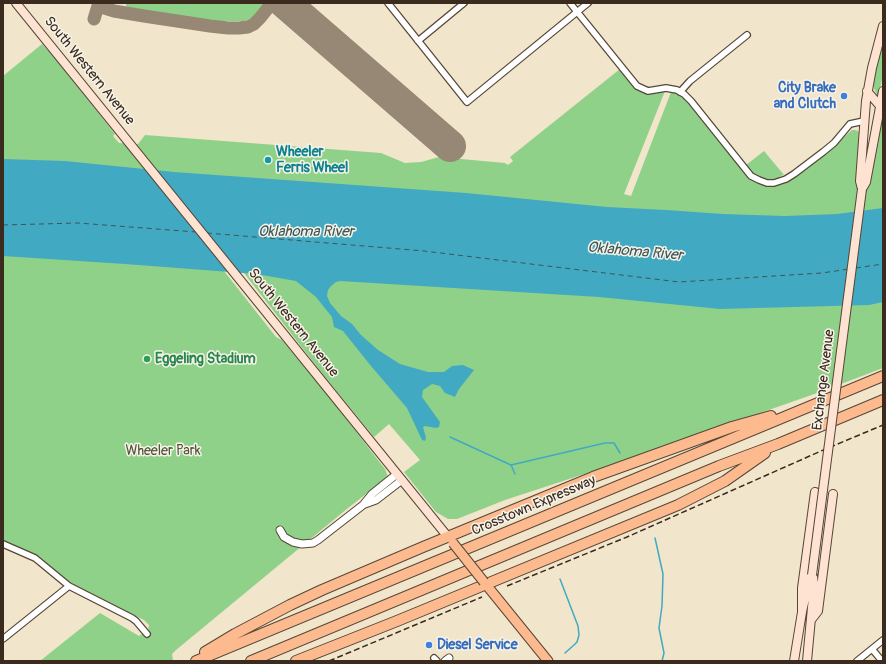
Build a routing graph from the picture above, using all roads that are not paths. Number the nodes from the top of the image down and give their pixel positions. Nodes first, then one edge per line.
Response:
1 (16, 3) edge
2 (388, 3) edge
3 (464, 3) edge
4 (570, 3) edge
5 (588, 3) edge
6 (577, 12) junction
7 (883, 26) edge
8 (747, 35) dead end
9 (418, 41) junction
10 (868, 91) junction
11 (883, 91) edge
12 (680, 92) junction
13 (880, 106) junction
14 (864, 120) junction
15 (875, 135) junction
16 (862, 189) junction
17 (883, 376) edge
18 (826, 399) junction
19 (883, 400) edge
20 (778, 444) junction
21 (399, 477) junction
22 (815, 492) joint
23 (833, 494) joint
24 (280, 530) dead end
25 (450, 540) junction
26 (3, 544) edge
27 (812, 575) junction
28 (485, 583) junction
29 (69, 586) junction
30 (802, 612) junction
31 (811, 620) junction
32 (147, 634) dead end
33 (3, 639) edge
34 (883, 640) edge
35 (872, 649) junction
36 (190, 661) edge
37 (196, 661) edge
38 (251, 661) edge
39 (296, 661) edge
40 (548, 661) edge
41 (794, 661) edge
42 (807, 661) edge
43 (857, 661) edge
44 (882, 661) edge

1 - 21 main road, South Western Avenue
2 - 9 street
3 - 9 street
4 - 6 street
5 - 6 street
6 - 9 street
6 - 12 street
7 - 10 main road, Exchange Avenue
8 - 12 street
10 - 13 main road
10 - 14 main road, Exchange Avenue
11 - 13 main road, Exchange Avenue
12 - 14 street
13 - 14 main road
13 - 15 main road, Exchange Avenue
14 - 15 main road
14 - 16 main road, Exchange Avenue
15 - 16 main road, Exchange Avenue
16 - 27 main road, Exchange Avenue, bridge
17 - 18 highway, Crosstown Expressway
18 - 25 highway
18 - 37 highway, Crosstown Expressway
19 - 20 highway
20 - 28 highway
20 - 38 highway
21 - 24 street
21 - 25 main road, South Western Avenue
22 - 23 street
22 - 30 main road
23 - 31 main road
25 - 28 main road, South Western Avenue, bridge
25 - 36 highway
26 - 29 street
27 - 30 main road, Exchange Avenue
27 - 31 main road, Exchange Avenue
28 - 39 highway
28 - 40 main road, South Western Avenue
29 - 32 street
29 - 33 street
30 - 41 main road, Exchange Avenue
31 - 42 main road, Exchange Avenue
34 - 35 street
35 - 43 street
35 - 44 street

